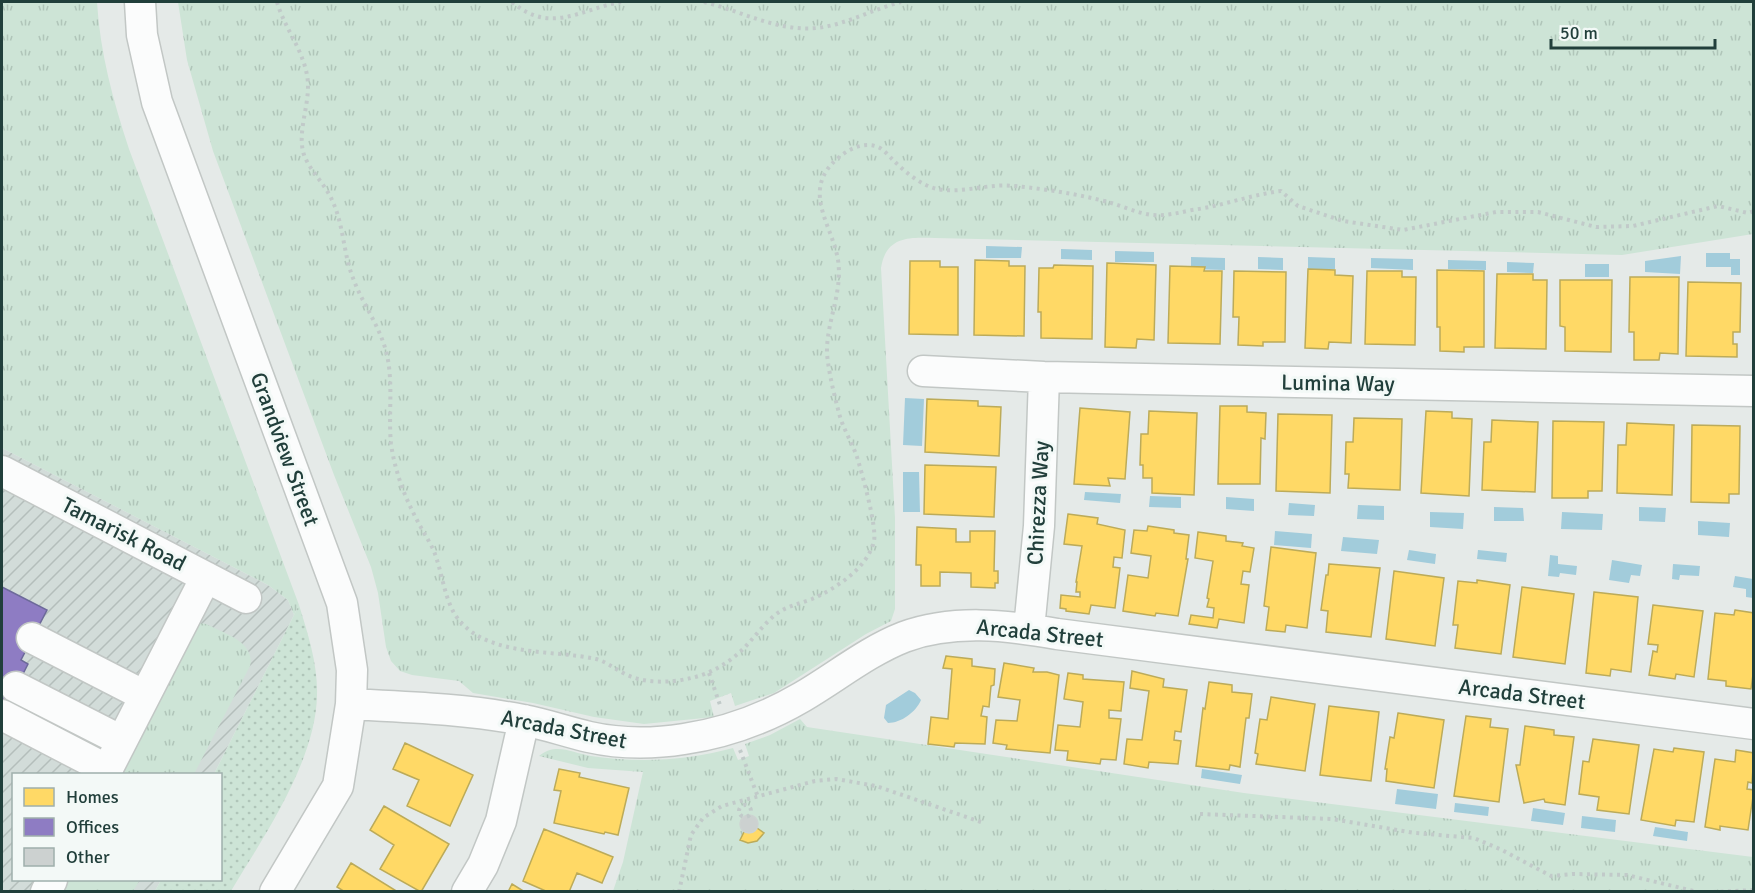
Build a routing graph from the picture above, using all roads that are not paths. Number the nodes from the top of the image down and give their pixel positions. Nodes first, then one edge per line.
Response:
1 (140, 2) edge
2 (924, 371) dead end
3 (1044, 377) junction
4 (1754, 391) edge
5 (2, 471) edge
6 (206, 577) junction
7 (246, 598) dead end
8 (1029, 629) junction
9 (32, 639) dead end
10 (16, 687) dead end
11 (145, 696) junction
12 (351, 704) junction
13 (2, 715) edge
14 (524, 720) junction
15 (1754, 724) edge
16 (122, 741) junction
17 (107, 772) edge
18 (275, 891) edge
19 (467, 891) edge

1 - 12 street, Grandview Street
2 - 3 street, Lumina Way
3 - 4 street, Lumina Way
3 - 8 street, Chirezza Way
5 - 6 street, Tamarisk Road
6 - 7 street, Tamarisk Road
6 - 11 street
8 - 14 street, Arcada Street
8 - 15 street, Arcada Street
9 - 11 street
10 - 16 street
11 - 16 street
12 - 14 street, Arcada Street
12 - 18 street, Grandview Street
13 - 17 street
14 - 19 street
16 - 17 street

